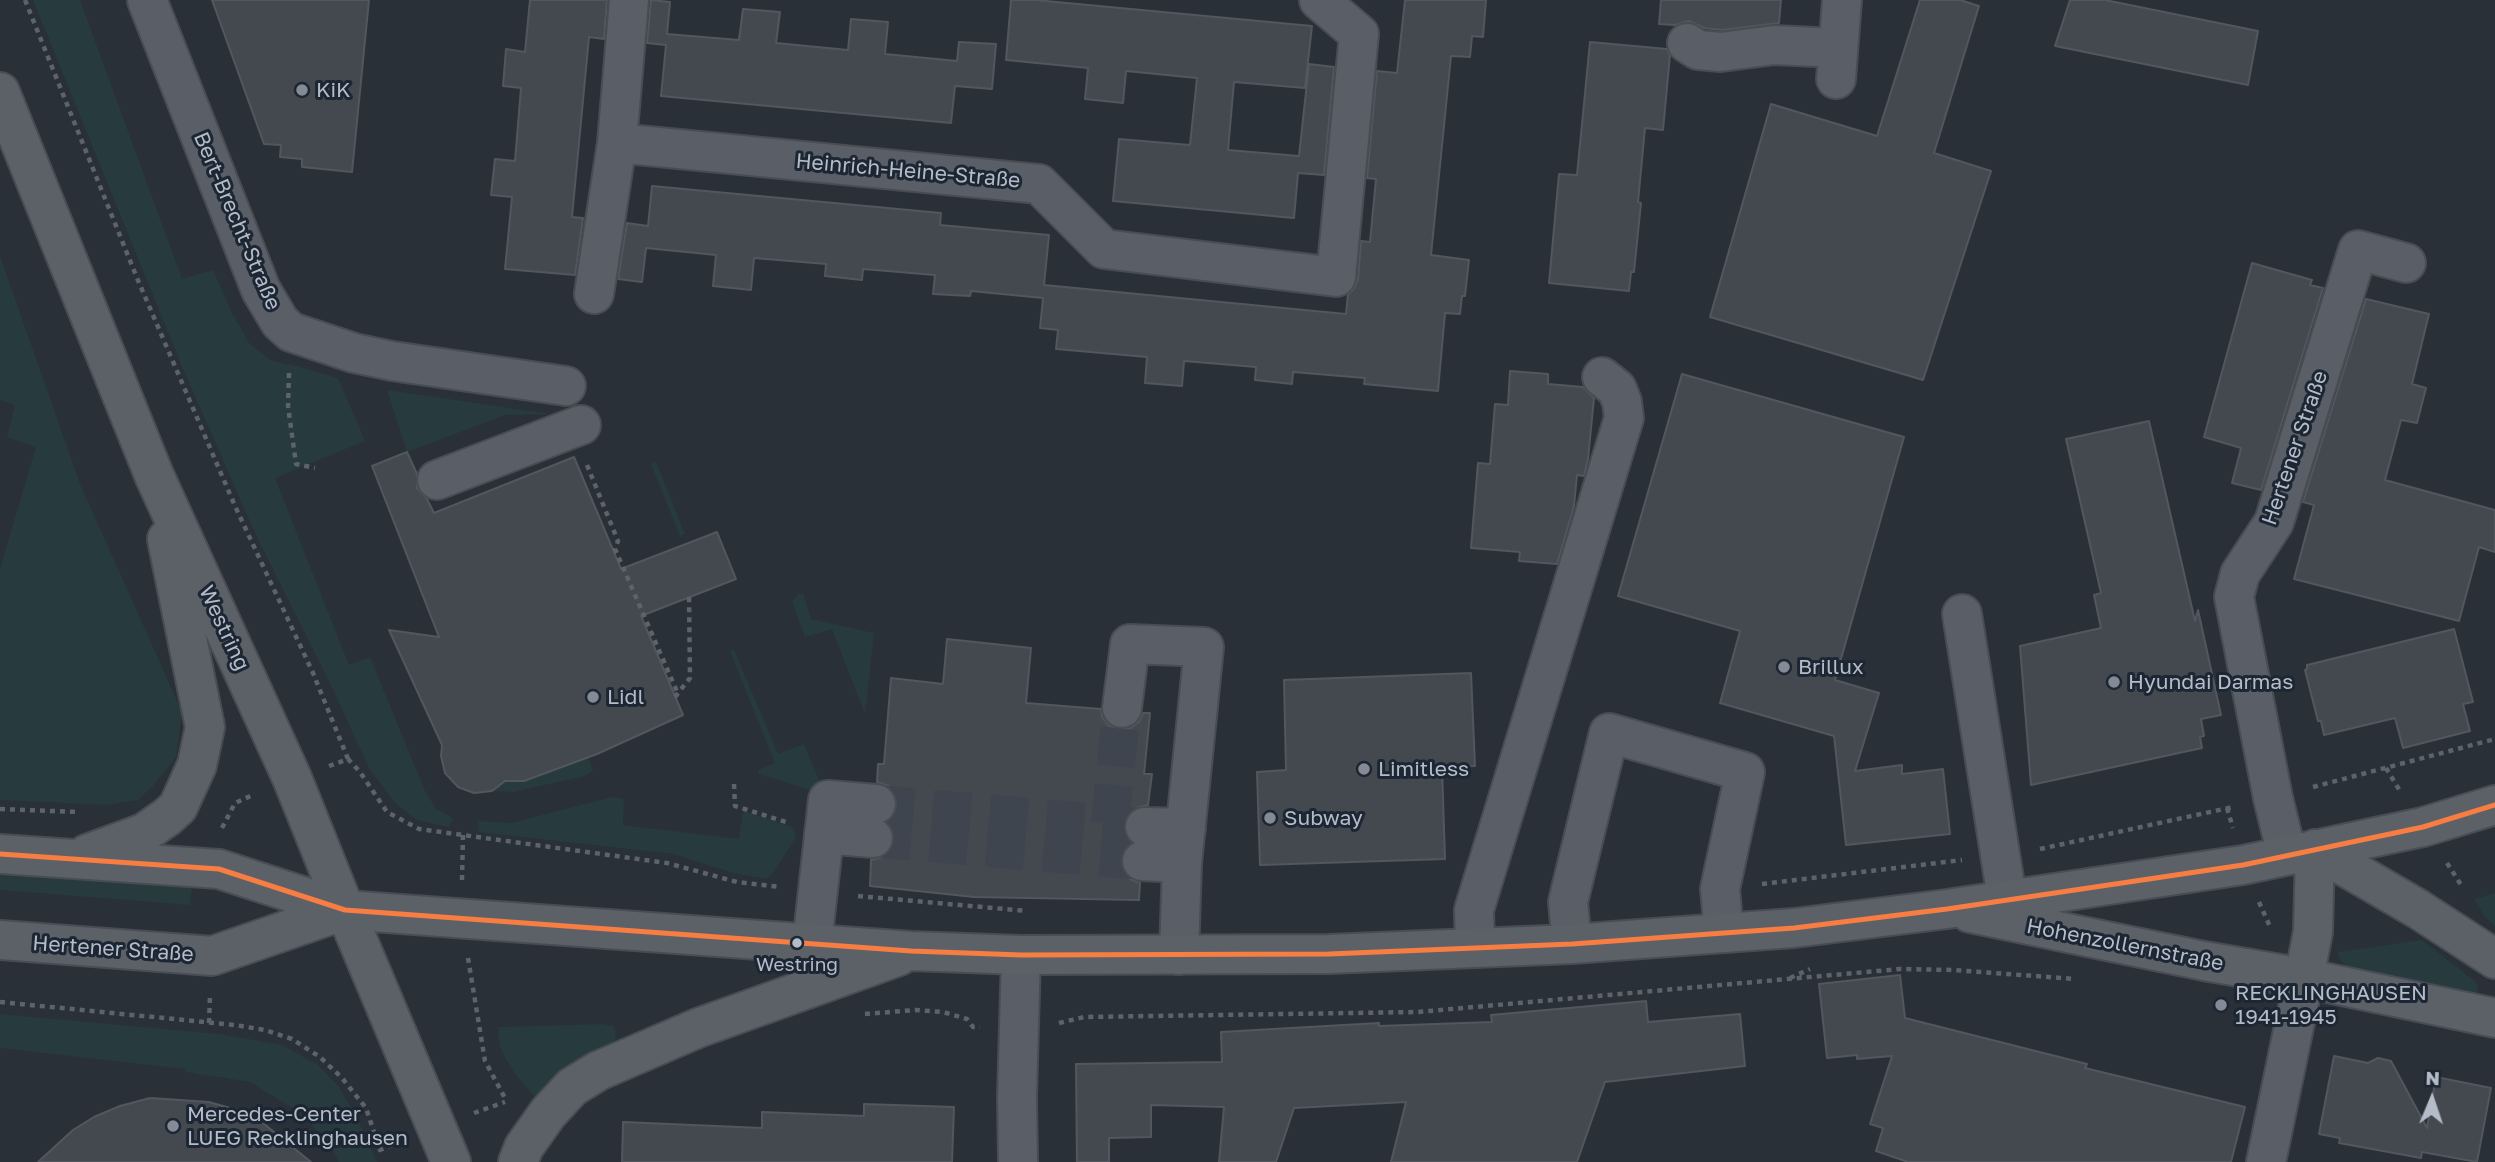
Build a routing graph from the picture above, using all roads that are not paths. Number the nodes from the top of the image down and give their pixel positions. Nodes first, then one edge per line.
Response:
1 (147, 0) edge
2 (629, 0) edge
3 (1319, 0) edge
4 (1842, 0) edge
5 (1687, 43) dead end
6 (0, 92) edge
7 (617, 144) junction
8 (2406, 263) dead end
9 (594, 294) dead end
10 (1602, 377) dead end
11 (566, 386) dead end
12 (581, 425) dead end
13 (154, 475) junction
14 (437, 480) dead end
15 (1962, 614) dead end
16 (1122, 708) tunnel mouth
17 (2495, 805) edge
18 (874, 821) tunnel mouth
19 (1144, 844) tunnel mouth
20 (1184, 846) junction
21 (2301, 852) junction
22 (0, 854) edge
23 (73, 858) junction
24 (2007, 898) junction
25 (1947, 909) junction
26 (345, 910) junction
27 (1724, 933) junction
28 (0, 940) edge
29 (812, 944) junction
30 (1572, 944) junction
31 (1475, 948) junction
32 (911, 951) junction
33 (1021, 955) junction
34 (1179, 955) junction
35 (2495, 959) edge
36 (2304, 978) junction
37 (2495, 1018) edge
38 (451, 1162) edge
39 (518, 1162) edge
40 (1018, 1162) edge
41 (2266, 1162) edge

1 - 11 street, Bert-Brecht-Straße
2 - 7 street
3 - 7 street, Heinrich-Heine-Straße
4 - 5 street
6 - 13 main road, Westring
7 - 9 street
8 - 21 street, Hertener Straße
10 - 31 street
12 - 14 street
13 - 23 main road
13 - 26 main road, Westring
15 - 24 street
16 - 20 street
17 - 21 main road, Hertener Straße
18 - 29 street
19 - 20 street
20 - 34 street
21 - 24 main road, Hertener Straße
21 - 35 main road
21 - 36 main road
22 - 23 main road, Hertener Straße
23 - 26 main road, Hertener Straße
24 - 25 main road, Hertener Straße
25 - 27 main road, Hertener Straße
25 - 36 main road, Hohenzollernstraße
26 - 28 main road, Hertener Straße
26 - 29 main road, Hertener Straße
26 - 38 main road, Westring
27 - 30 main road, Hertener Straße
27 - 30 street
29 - 32 main road, Hertener Straße
30 - 31 main road, Hertener Straße
31 - 34 main road, Hertener Straße
32 - 33 main road, Hertener Straße
32 - 39 main road
33 - 34 main road, Hertener Straße
33 - 40 street
36 - 37 main road, Hohenzollernstraße
36 - 41 street

